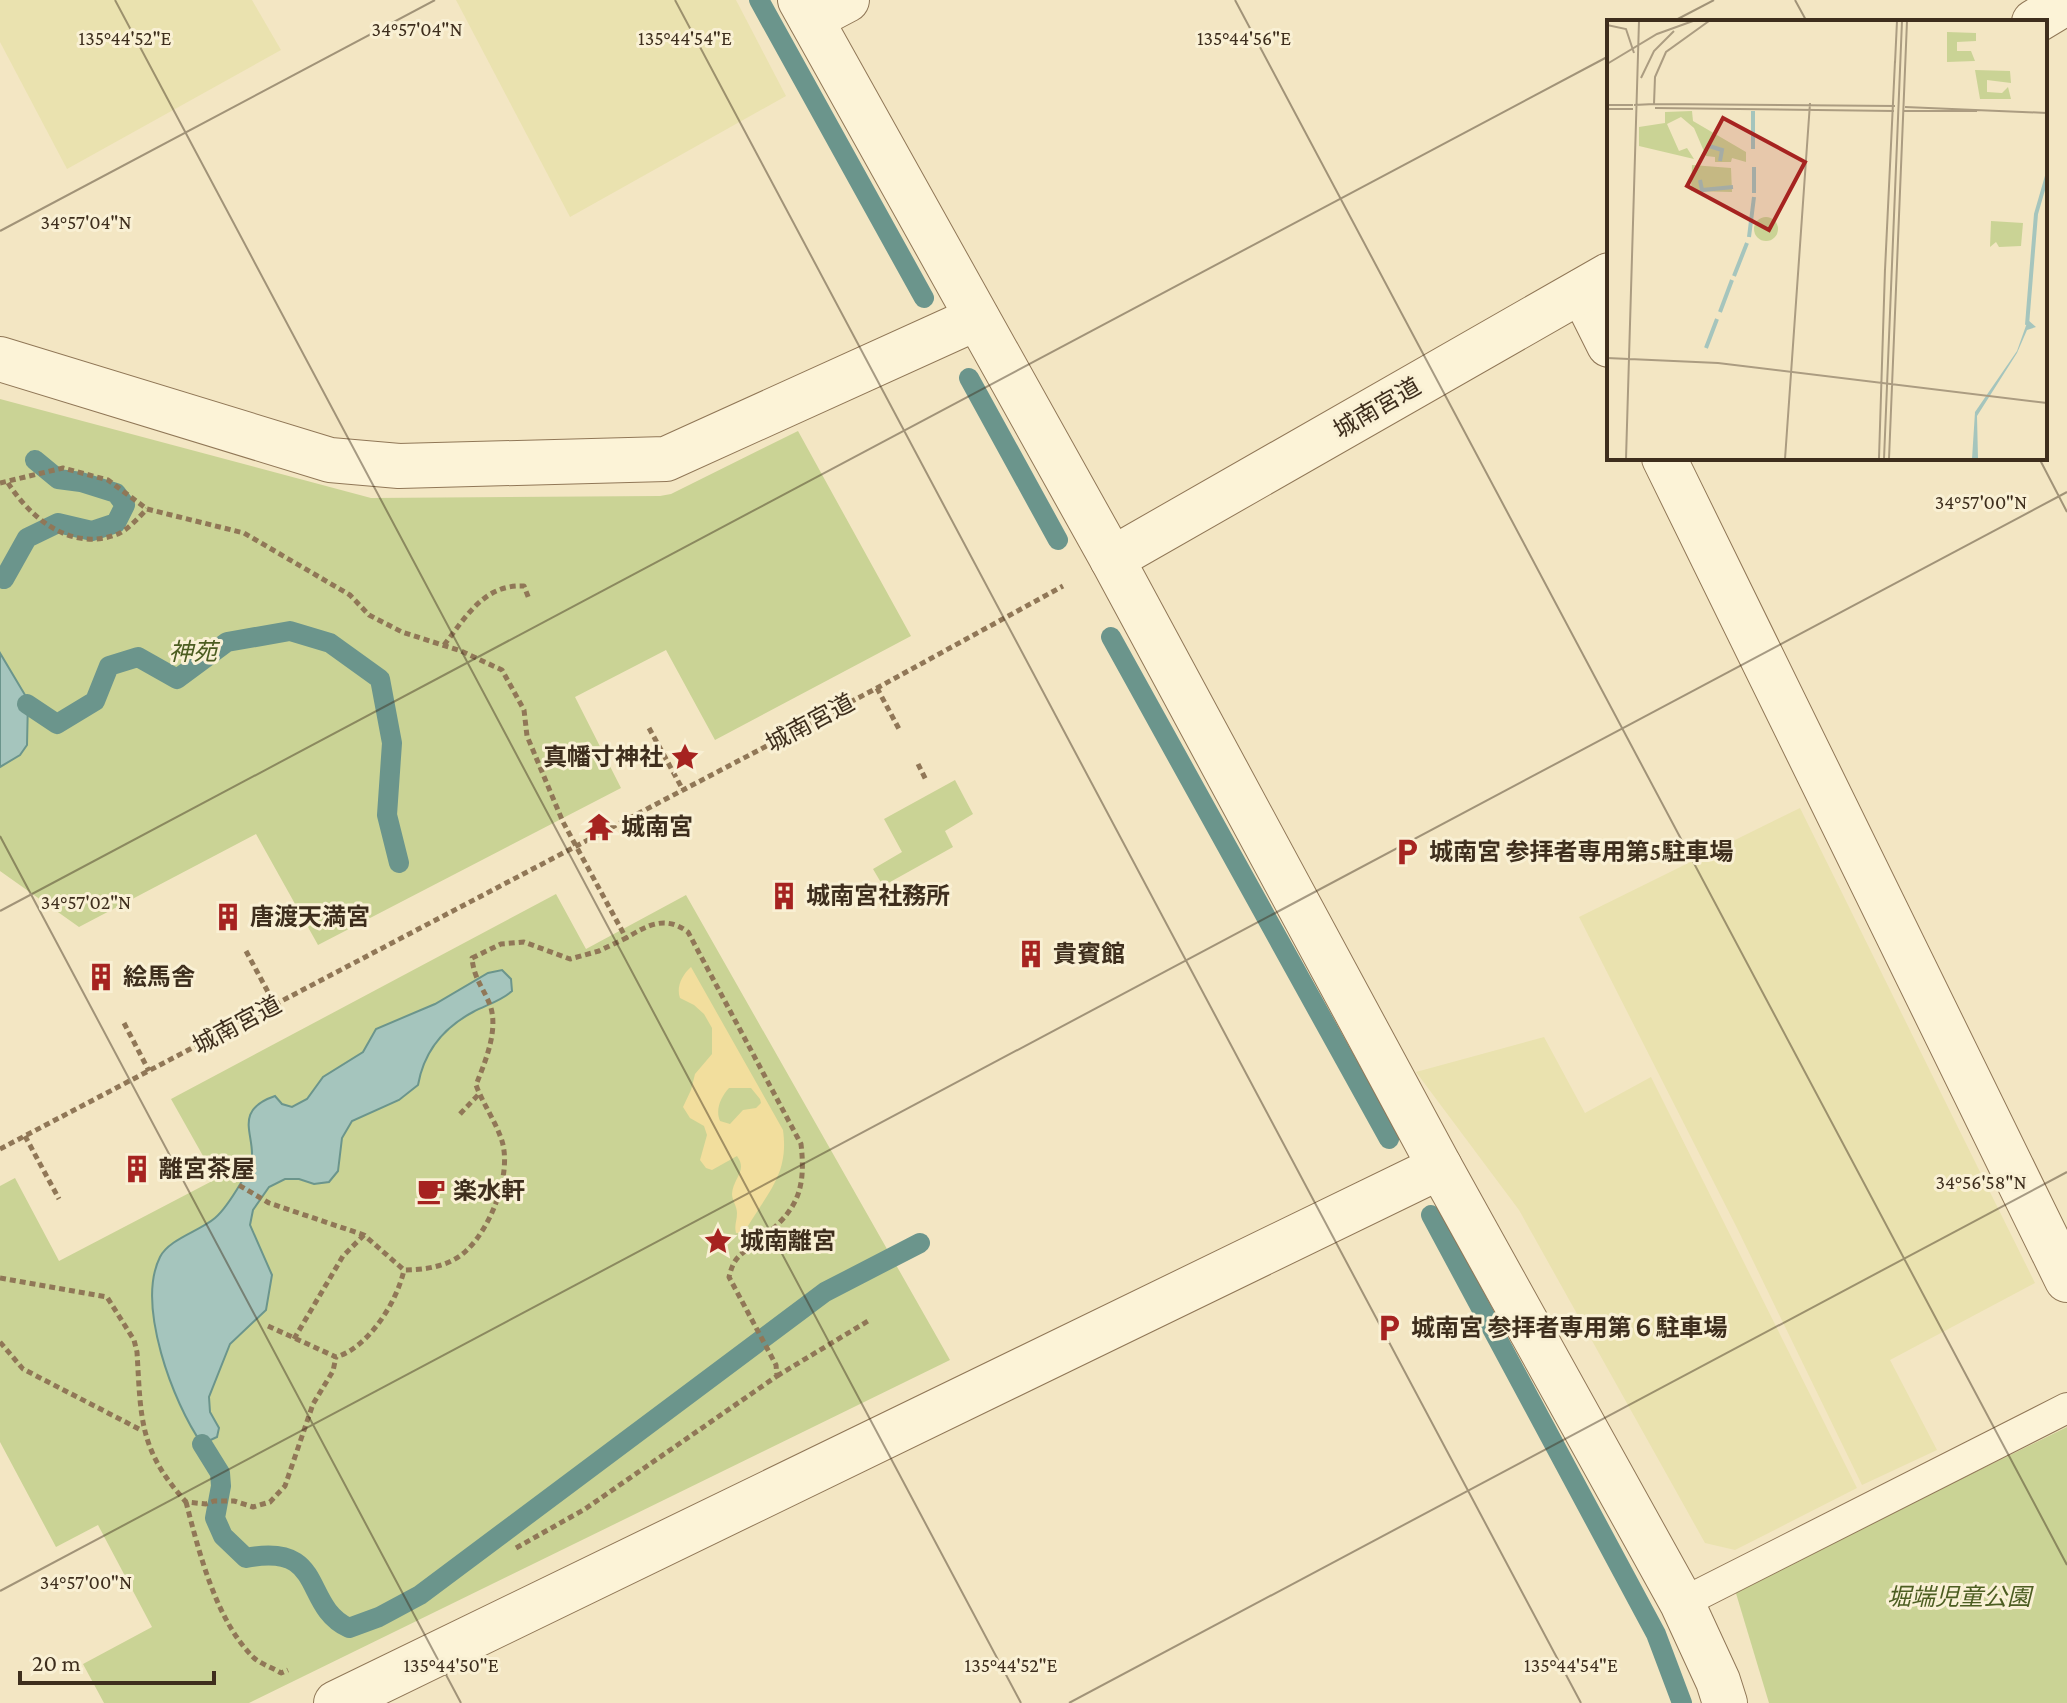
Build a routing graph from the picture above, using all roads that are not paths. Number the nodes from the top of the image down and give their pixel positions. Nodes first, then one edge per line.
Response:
1 (2067, 2) edge
2 (819, 6) edge
3 (2037, 20) edge
4 (1596, 283) edge
5 (977, 318) junction
6 (1607, 335) edge
7 (0, 359) edge
8 (1665, 460) edge
9 (1112, 559) junction
10 (1440, 1167) junction
11 (2067, 1280) edge
12 (2067, 1408) edge
13 (1682, 1603) junction
14 (336, 1703) edge
15 (1725, 1703) edge

1 - 3 street
2 - 5 street
4 - 6 street
4 - 9 street, 城南宮道
5 - 7 street
5 - 9 street
8 - 11 street
9 - 10 street
10 - 13 street
10 - 14 street
12 - 13 lane
13 - 15 street

